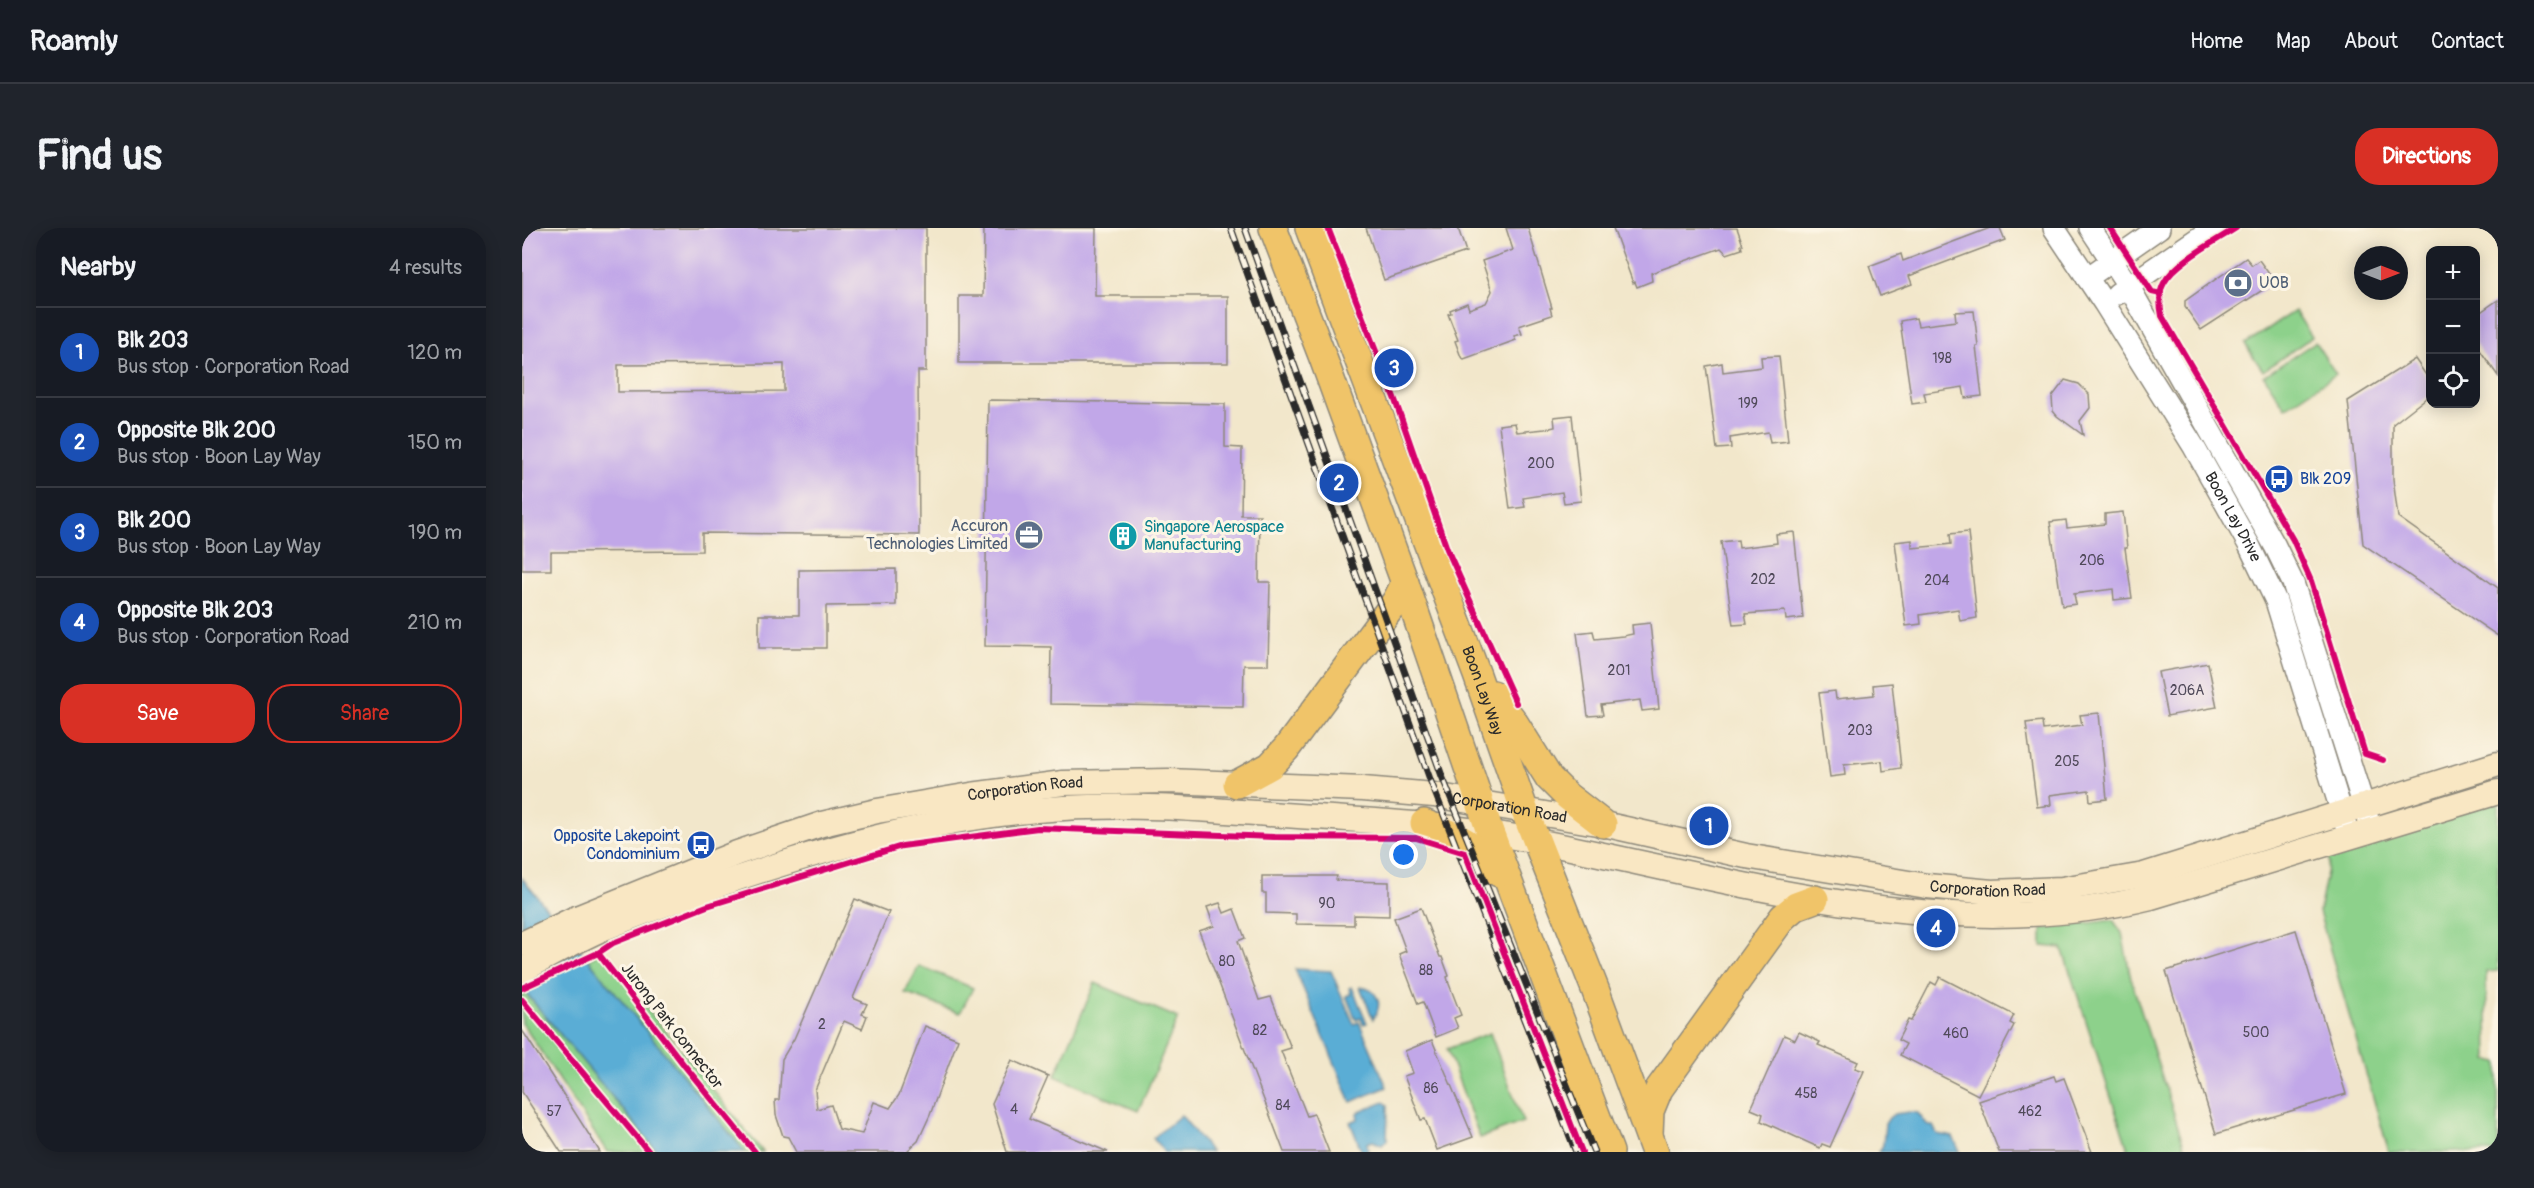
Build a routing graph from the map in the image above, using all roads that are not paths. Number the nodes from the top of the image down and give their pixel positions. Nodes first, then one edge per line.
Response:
1 (1273, 228) edge
2 (1309, 228) edge
3 (2054, 228) edge
4 (2090, 228) edge
5 (2159, 228) edge
6 (2213, 228) edge
7 (2112, 260) junction
8 (2087, 278) junction
9 (2129, 287) junction
10 (2104, 303) junction
11 (1405, 583) junction
12 (1477, 675) junction
13 (2498, 764) edge
14 (1236, 784) junction
15 (2498, 792) edge
16 (1480, 801) junction
17 (2352, 808) junction
18 (1524, 809) junction
19 (1424, 823) junction
20 (1603, 824) junction
21 (1490, 832) junction
22 (2360, 832) junction
23 (1536, 841) junction
24 (2130, 889) junction
25 (1512, 891) junction
26 (1815, 899) junction
27 (579, 928) junction
28 (522, 944) edge
29 (522, 970) edge
30 (1652, 1144) edge
31 (1610, 1152) edge

1 - 11 main road
2 - 12 main road, Boon Lay Way
3 - 8 street, Boon Lay Drive
4 - 7 street, Boon Lay Drive
5 - 7 street
6 - 9 street
7 - 8 street
7 - 9 street, Boon Lay Drive
8 - 10 street, Boon Lay Drive
9 - 10 street
9 - 17 street, Boon Lay Drive
10 - 17 street, Boon Lay Drive
11 - 14 main road
11 - 16 main road
12 - 18 main road, Boon Lay Way
12 - 20 main road
13 - 17 main road, Corporation Road
14 - 16 main road, Corporation Road
14 - 27 main road, Corporation Road
15 - 22 main road, Corporation Road
16 - 18 main road, Corporation Road
16 - 21 main road
17 - 22 street, Boon Lay Drive
17 - 24 main road, Corporation Road
18 - 20 main road, Corporation Road
18 - 23 main road, Boon Lay Way
19 - 21 main road, Corporation Road
19 - 25 main road
19 - 27 main road, Corporation Road
20 - 24 main road, Corporation Road
21 - 23 main road, Corporation Road
21 - 25 main road
22 - 24 main road, Corporation Road
23 - 26 main road, Corporation Road
23 - 30 main road, Boon Lay Way
24 - 26 main road, Corporation Road
25 - 31 main road
26 - 30 main road
27 - 28 main road, Corporation Road
27 - 29 main road, Corporation Road

